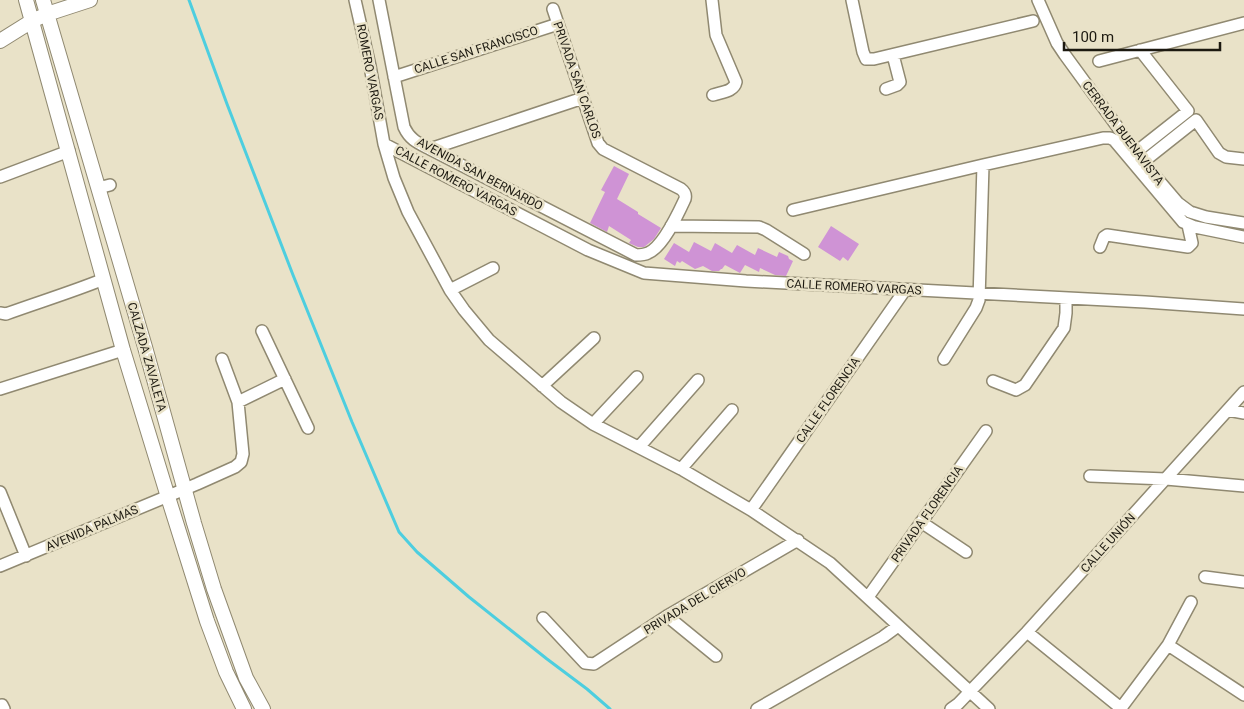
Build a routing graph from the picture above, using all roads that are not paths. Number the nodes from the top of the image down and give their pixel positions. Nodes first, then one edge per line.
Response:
1 (26, 0) edge
2 (43, 0) edge
3 (90, 0) edge
4 (356, 0) edge
5 (378, 0) edge
6 (712, 0) edge
7 (852, 0) edge
8 (1038, 0) edge
9 (553, 9) dead end
10 (47, 14) junction
11 (32, 20) junction
12 (1034, 21) dead end
13 (1244, 23) edge
14 (558, 24) junction
15 (0, 41) edge
16 (1140, 50) junction
17 (893, 54) junction
18 (1099, 61) dead end
19 (394, 77) junction
20 (886, 89) dead end
21 (713, 95) dead end
22 (583, 98) junction
23 (1120, 131) junction
24 (1110, 138) junction
25 (384, 144) junction
26 (430, 149) junction
27 (68, 151) junction
28 (1136, 152) junction
29 (1244, 159) edge
30 (1143, 162) junction
31 (983, 165) junction
32 (0, 177) edge
33 (793, 210) dead end
34 (1244, 223) edge
35 (1188, 225) junction
36 (671, 226) junction
37 (1244, 237) edge
38 (1100, 247) dead end
39 (804, 254) dead end
40 (493, 268) dead end
41 (104, 279) junction
42 (450, 290) junction
43 (904, 290) junction
44 (979, 293) junction
45 (1066, 298) junction
46 (1244, 309) edge
47 (0, 313) edge
48 (262, 332) dead end
49 (594, 338) dead end
50 (124, 350) junction
51 (222, 359) dead end
52 (944, 359) dead end
53 (637, 378) dead end
54 (285, 379) junction
55 (698, 380) dead end
56 (993, 381) dead end
57 (542, 386) junction
58 (0, 389) edge
59 (1244, 392) edge
60 (238, 402) junction
61 (732, 410) dead end
62 (1228, 410) junction
63 (1244, 413) edge
64 (593, 424) junction
65 (308, 428) dead end
66 (986, 430) dead end
67 (639, 447) junction
68 (680, 469) junction
69 (1090, 476) dead end
70 (1166, 479) junction
71 (1244, 486) edge
72 (184, 490) junction
73 (0, 492) edge
74 (168, 497) junction
75 (751, 510) junction
76 (921, 522) junction
77 (798, 540) junction
78 (966, 552) dead end
79 (26, 556) junction
80 (0, 566) edge
81 (1205, 577) dead end
82 (1244, 582) edge
83 (868, 597) junction
84 (1191, 602) dead end
85 (667, 616) junction
86 (543, 618) dead end
87 (898, 626) junction
88 (1027, 632) junction
89 (1168, 644) junction
90 (716, 656) dead end
91 (969, 691) junction
92 (1244, 695) edge
93 (244, 709) edge
94 (263, 709) edge
95 (757, 709) edge
96 (951, 709) edge
97 (989, 709) edge
98 (1122, 709) edge

1 - 11 main road, CALZADA ZAVALETA
2 - 10 main road, CALZADA ZAVALETA
3 - 10 main road
4 - 25 street, ROMERO VARGAS
5 - 19 street, AVENIDA SAN BERNARDO
6 - 21 street
7 - 17 street
8 - 23 street, CERRADA BUENAVISTA
9 - 14 street, PRIVADA SAN CARLOS
10 - 11 main road
10 - 72 main road, CALZADA ZAVALETA
11 - 15 main road
11 - 27 main road, CALZADA ZAVALETA
12 - 17 street
13 - 16 street
14 - 19 street, CALLE SAN FRANCISCO
14 - 22 street, PRIVADA SAN CARLOS
16 - 18 street
16 - 28 street
17 - 20 street
19 - 26 street, AVENIDA SAN BERNARDO
22 - 26 street
22 - 36 street, PRIVADA SAN CARLOS
23 - 24 street
23 - 28 street, CERRADA BUENAVISTA
24 - 31 street
24 - 35 street
25 - 42 street, CALLE ROMERO VARGAS
25 - 43 street, CALLE ROMERO VARGAS
26 - 36 street, AVENIDA SAN BERNARDO
27 - 32 street
27 - 41 main road, CALZADA ZAVALETA
28 - 30 street, CERRADA BUENAVISTA
29 - 30 street
30 - 34 street, CERRADA BUENAVISTA
31 - 33 street
31 - 44 street
35 - 37 street
35 - 38 street
36 - 39 street
40 - 42 street
41 - 47 street
41 - 50 main road, CALZADA ZAVALETA
42 - 57 street, CALLE ROMERO VARGAS
43 - 44 street, CALLE ROMERO VARGAS
43 - 75 street, CALLE FLORENCIA
44 - 45 street, CALLE ROMERO VARGAS
44 - 52 street
45 - 46 street, CALLE ROMERO VARGAS
45 - 56 street
48 - 54 street
49 - 57 street
50 - 58 street
50 - 74 main road, CALZADA ZAVALETA
51 - 60 street
53 - 64 street
54 - 60 street
54 - 65 street
55 - 67 street
57 - 64 street, CALLE ROMERO VARGAS
59 - 62 street, CALLE UNIÓN
60 - 72 street, AVENIDA PALMAS
61 - 68 street
62 - 63 street
62 - 70 street, CALLE UNIÓN
64 - 67 street, CALLE ROMERO VARGAS
66 - 76 street, PRIVADA FLORENCIA
67 - 68 street, CALLE ROMERO VARGAS
68 - 75 street, CALLE ROMERO VARGAS
69 - 70 street
70 - 71 street
70 - 88 street, CALLE UNIÓN
72 - 74 street, AVENIDA PALMAS
72 - 94 main road, CALZADA ZAVALETA
73 - 79 street
74 - 79 street, AVENIDA PALMAS
74 - 93 main road, CALZADA ZAVALETA
75 - 77 street, CALLE ROMERO VARGAS
76 - 78 street
76 - 83 street, PRIVADA FLORENCIA
77 - 83 street, CALLE ROMERO VARGAS
77 - 85 street, PRIVADA DEL CIERVO
79 - 80 street, AVENIDA PALMAS
81 - 82 street
83 - 87 street, CALLE ROMERO VARGAS
84 - 89 street
85 - 86 street, PRIVADA DEL CIERVO
85 - 90 street
87 - 91 street, CALLE ROMERO VARGAS
87 - 95 street
88 - 91 street, CALLE UNIÓN
88 - 98 street
89 - 92 street
89 - 98 street
91 - 96 street, CALLE UNIÓN
91 - 97 street, CALLE ROMERO VARGAS

